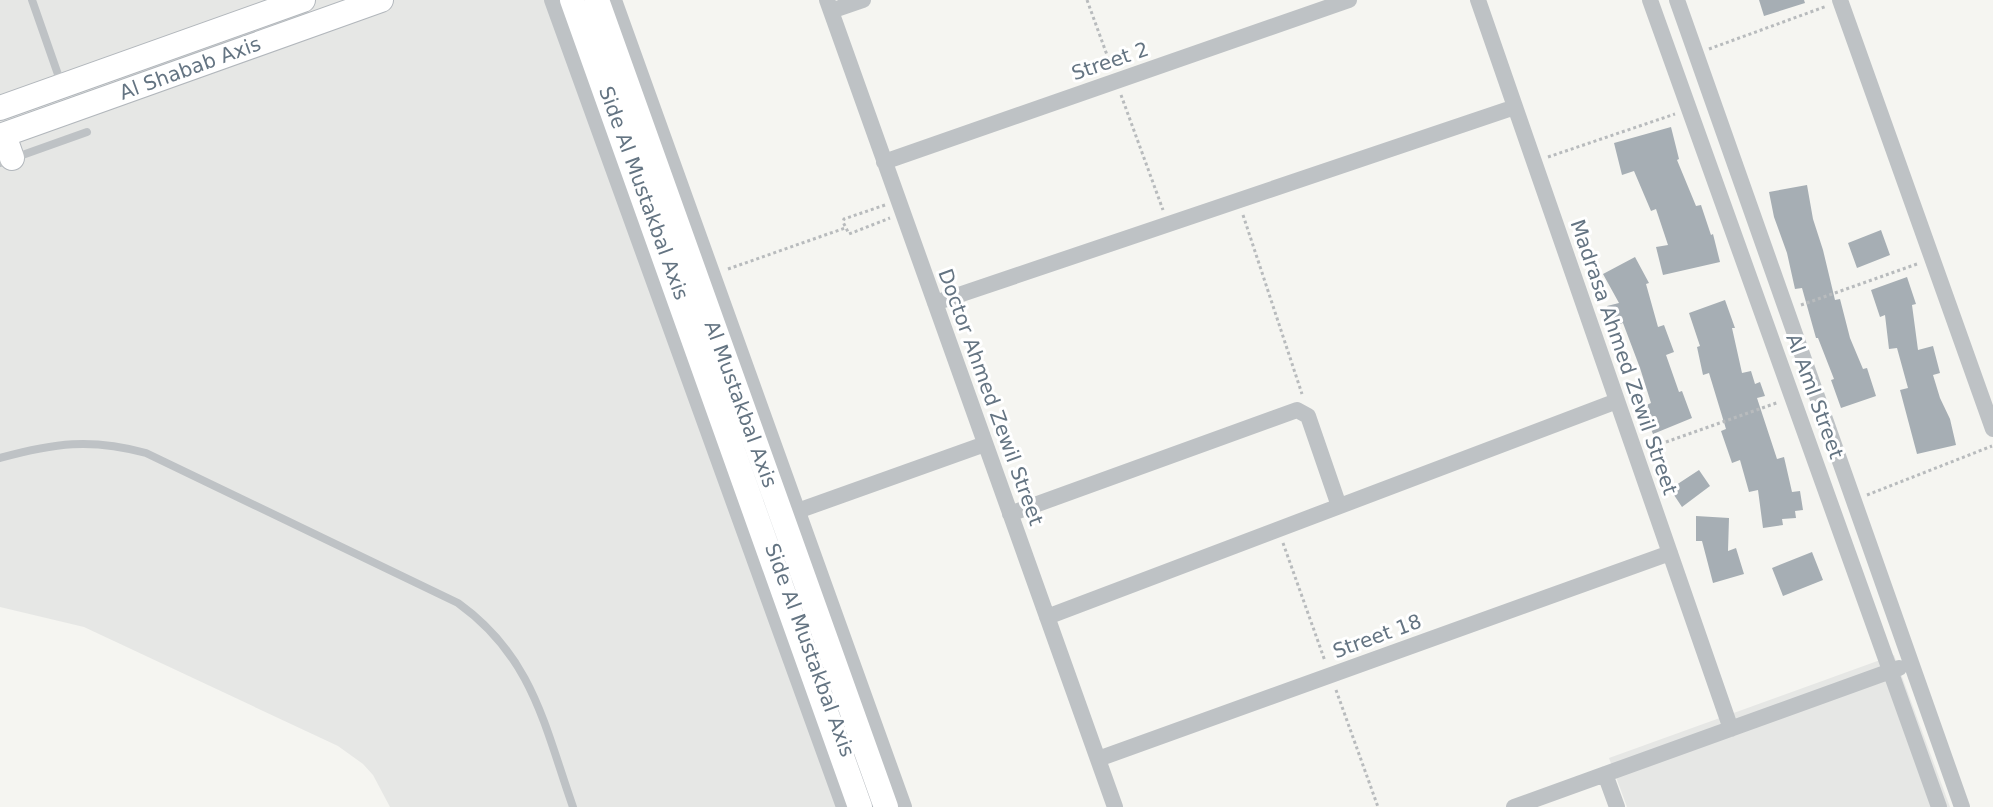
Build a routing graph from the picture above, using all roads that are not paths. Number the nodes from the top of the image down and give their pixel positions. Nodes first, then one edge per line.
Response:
1 (32, 0) edge
2 (303, 0) edge
3 (381, 0) edge
4 (552, 0) edge
5 (572, 0) edge
6 (597, 0) edge
7 (614, 0) edge
8 (863, 0) edge
9 (1349, 0) edge
10 (1478, 0) edge
11 (1650, 0) edge
12 (1677, 0) edge
13 (1840, 0) edge
14 (829, 6) edge
15 (62, 86) junction
16 (30, 97) junction
17 (1515, 107) junction
18 (0, 108) edge
19 (38, 122) junction
20 (87, 132) dead end
21 (2, 135) edge
22 (6, 160) edge
23 (884, 162) junction
24 (935, 303) junction
25 (1617, 401) junction
26 (1993, 429) edge
27 (985, 444) junction
28 (0, 458) edge
29 (1339, 506) junction
30 (1010, 514) junction
31 (780, 517) junction
32 (1670, 553) junction
33 (1047, 617) junction
34 (1910, 664) junction
35 (1891, 671) junction
36 (1731, 729) junction
37 (1098, 759) junction
38 (1605, 774) junction
39 (573, 807) edge
40 (844, 807) edge
41 (860, 807) edge
42 (886, 807) edge
43 (904, 807) edge
44 (1115, 807) edge
45 (1514, 807) edge
46 (1617, 807) edge
47 (1939, 807) edge
48 (1962, 807) edge

1 - 15 lane
2 - 15 street, Al Shabab Axis
3 - 19 street, Al Shabab Axis
4 - 40 street, Side Al Mustakbal Axis
5 - 31 street, Al Mustakbal Axis
6 - 31 street, Al Mustakbal Axis
7 - 31 street, Side Al Mustakbal Axis
8 - 14 street
9 - 23 street, Street 2
10 - 17 street, Madrasa Ahmed Zewil Street
11 - 35 street, Al Aml Street
12 - 34 street, Al Aml Street
13 - 26 street
14 - 23 street, Doctor Ahmed Zewil Street
15 - 16 street, Al Shabab Axis
16 - 18 street, Al Shabab Axis
16 - 19 street
17 - 24 street
17 - 25 street, Madrasa Ahmed Zewil Street
19 - 21 street, Al Shabab Axis
20 - 22 lane
21 - 22 street
23 - 24 street, Doctor Ahmed Zewil Street
24 - 27 street, Doctor Ahmed Zewil Street
25 - 29 street
25 - 32 street, Madrasa Ahmed Zewil Street
27 - 30 street, Doctor Ahmed Zewil Street
27 - 31 street
28 - 39 lane
29 - 30 street
29 - 33 street
30 - 33 street, Doctor Ahmed Zewil Street
31 - 41 street, Al Mustakbal Axis
31 - 42 street, Al Mustakbal Axis
31 - 43 street, Side Al Mustakbal Axis
32 - 36 street, Madrasa Ahmed Zewil Street
32 - 37 street, Street 18
33 - 37 street, Doctor Ahmed Zewil Street
34 - 35 street
34 - 48 street, Al Aml Street
35 - 36 street
35 - 47 street, Al Aml Street
36 - 38 street
37 - 44 street, Doctor Ahmed Zewil Street
38 - 45 street
38 - 46 street

